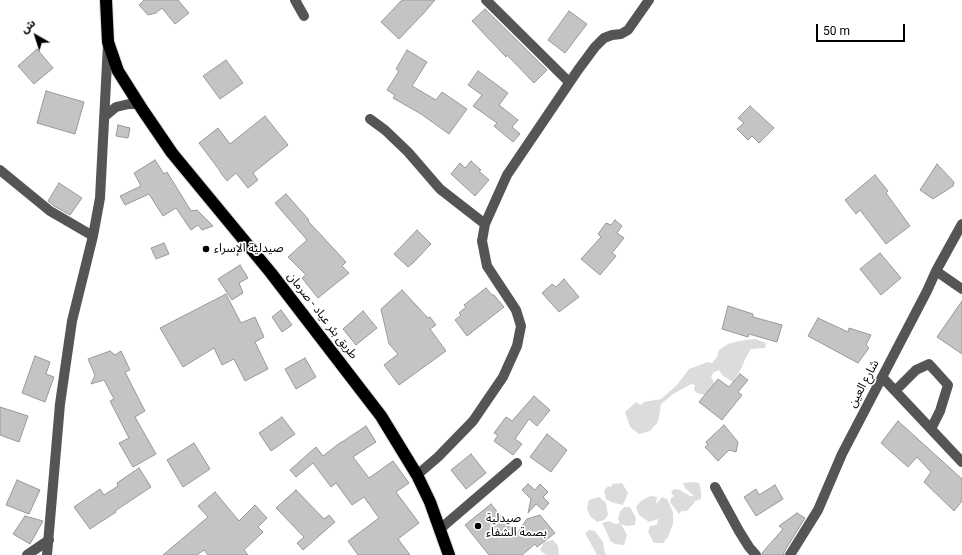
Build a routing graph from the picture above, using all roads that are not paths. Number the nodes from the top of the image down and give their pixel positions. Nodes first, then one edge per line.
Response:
1 (106, 0) edge
2 (295, 0) edge
3 (486, 0) edge
4 (649, 0) edge
5 (304, 16) dead end
6 (108, 42) junction
7 (569, 82) junction
8 (139, 104) junction
9 (104, 117) junction
10 (370, 119) dead end
11 (0, 170) edge
12 (485, 224) junction
13 (962, 224) edge
14 (93, 236) junction
15 (936, 271) junction
16 (962, 289) edge
17 (882, 377) junction
18 (895, 391) junction
19 (931, 429) junction
20 (962, 462) edge
21 (518, 463) dead end
22 (417, 475) junction
23 (715, 487) dead end
24 (440, 529) junction
25 (49, 540) junction
26 (27, 555) edge
27 (47, 555) edge
28 (449, 555) edge
29 (756, 555) edge
30 (790, 555) edge

1 - 6 highway, طريق بئر عياد - صرمان
2 - 5 street
3 - 7 street
4 - 7 street
6 - 8 highway, طريق بئر عياد - صرمان
6 - 9 street
7 - 12 street
8 - 9 street
8 - 22 highway, طريق بئر عياد - صرمان
9 - 14 street
10 - 12 street
11 - 14 street
12 - 22 street
13 - 15 street, شارع العين
14 - 25 street
15 - 16 street
15 - 17 street, شارع العين
17 - 18 street
17 - 30 street, شارع العين
18 - 19 street
18 - 19 street
19 - 20 street
21 - 24 street
22 - 24 highway, طريق بئر عياد - صرمان
23 - 29 street
24 - 28 highway, طريق بئر عياد - صرمان
25 - 26 street
25 - 27 street

